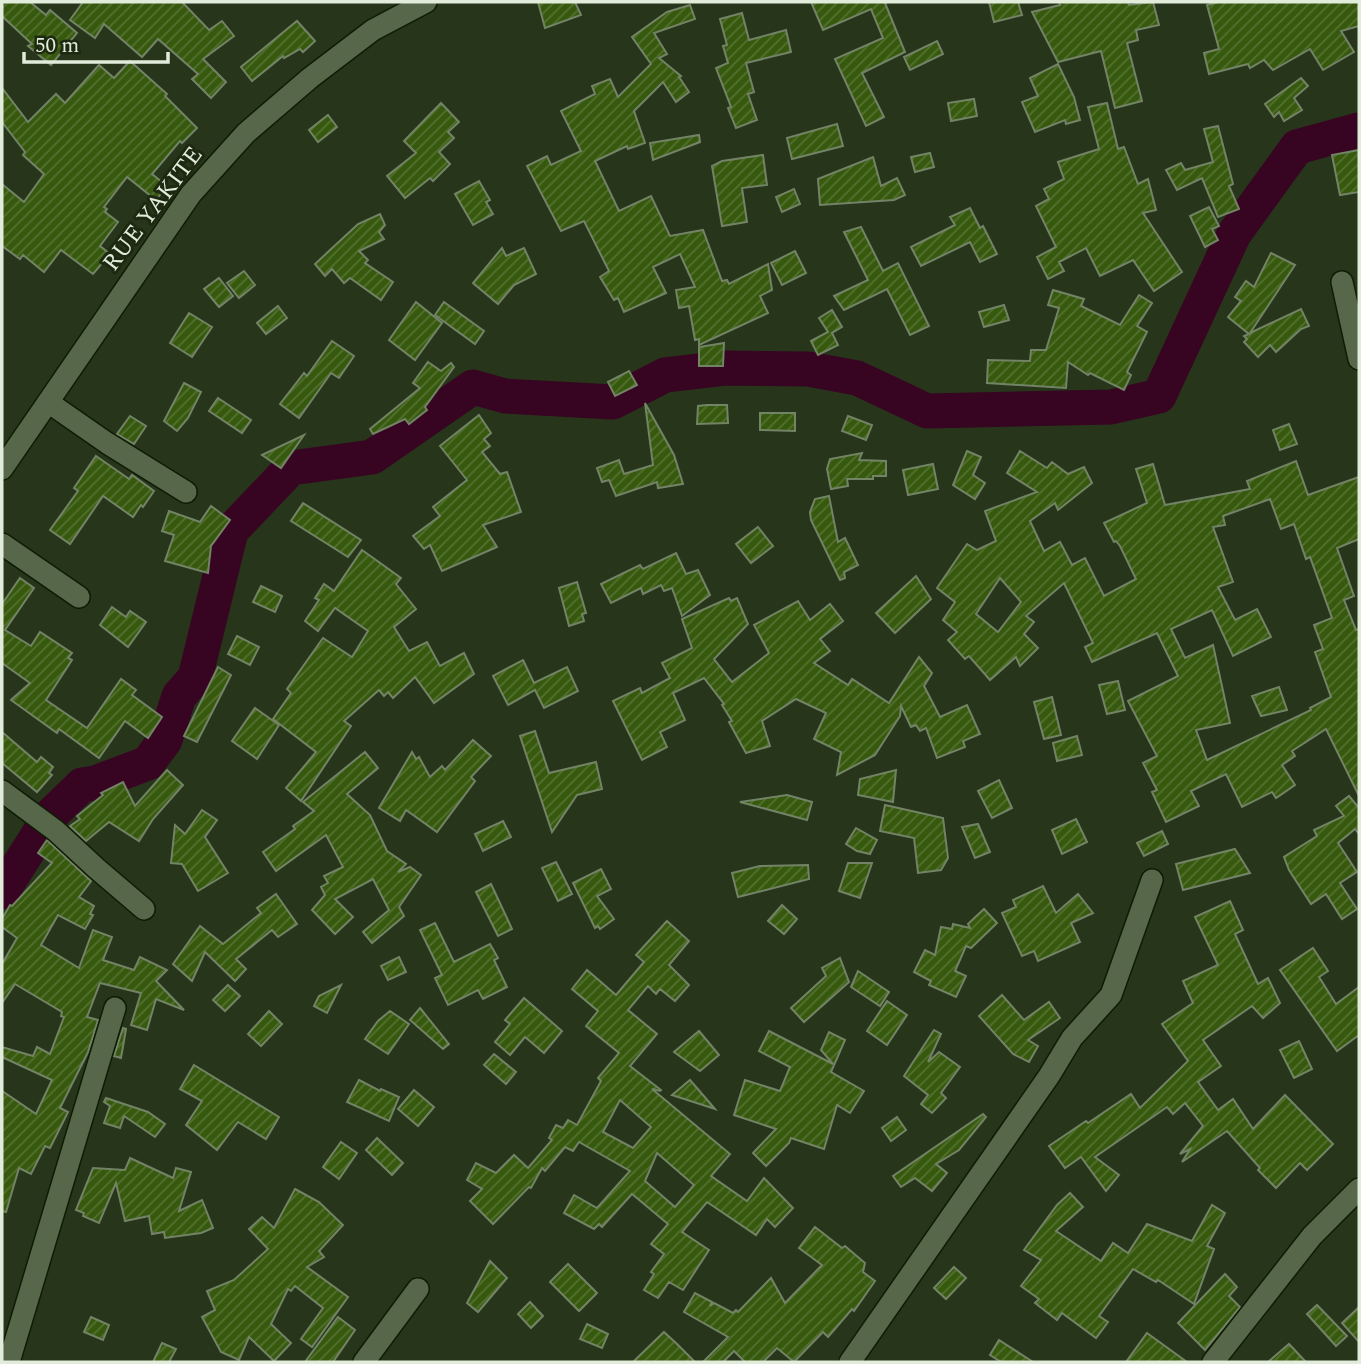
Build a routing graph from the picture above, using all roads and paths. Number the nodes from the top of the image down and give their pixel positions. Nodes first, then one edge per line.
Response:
1 (426, 2) edge
2 (1342, 282) dead end
3 (1359, 359) edge
4 (48, 402) junction
5 (2, 469) edge
6 (186, 492) dead end
7 (2, 544) edge
8 (79, 597) dead end
9 (2, 791) edge
10 (1152, 880) dead end
11 (144, 909) dead end
12 (115, 1008) dead end
13 (1359, 1189) edge
14 (418, 1289) dead end
15 (9, 1362) edge
16 (364, 1362) edge
17 (850, 1362) edge
18 (1213, 1362) edge

1 - 4 street, RUE YAKITE
2 - 3 street
4 - 5 street, RUE YAKITE
4 - 6 street
7 - 8 street
9 - 11 street
10 - 17 street
12 - 15 street
13 - 18 street
14 - 16 street

